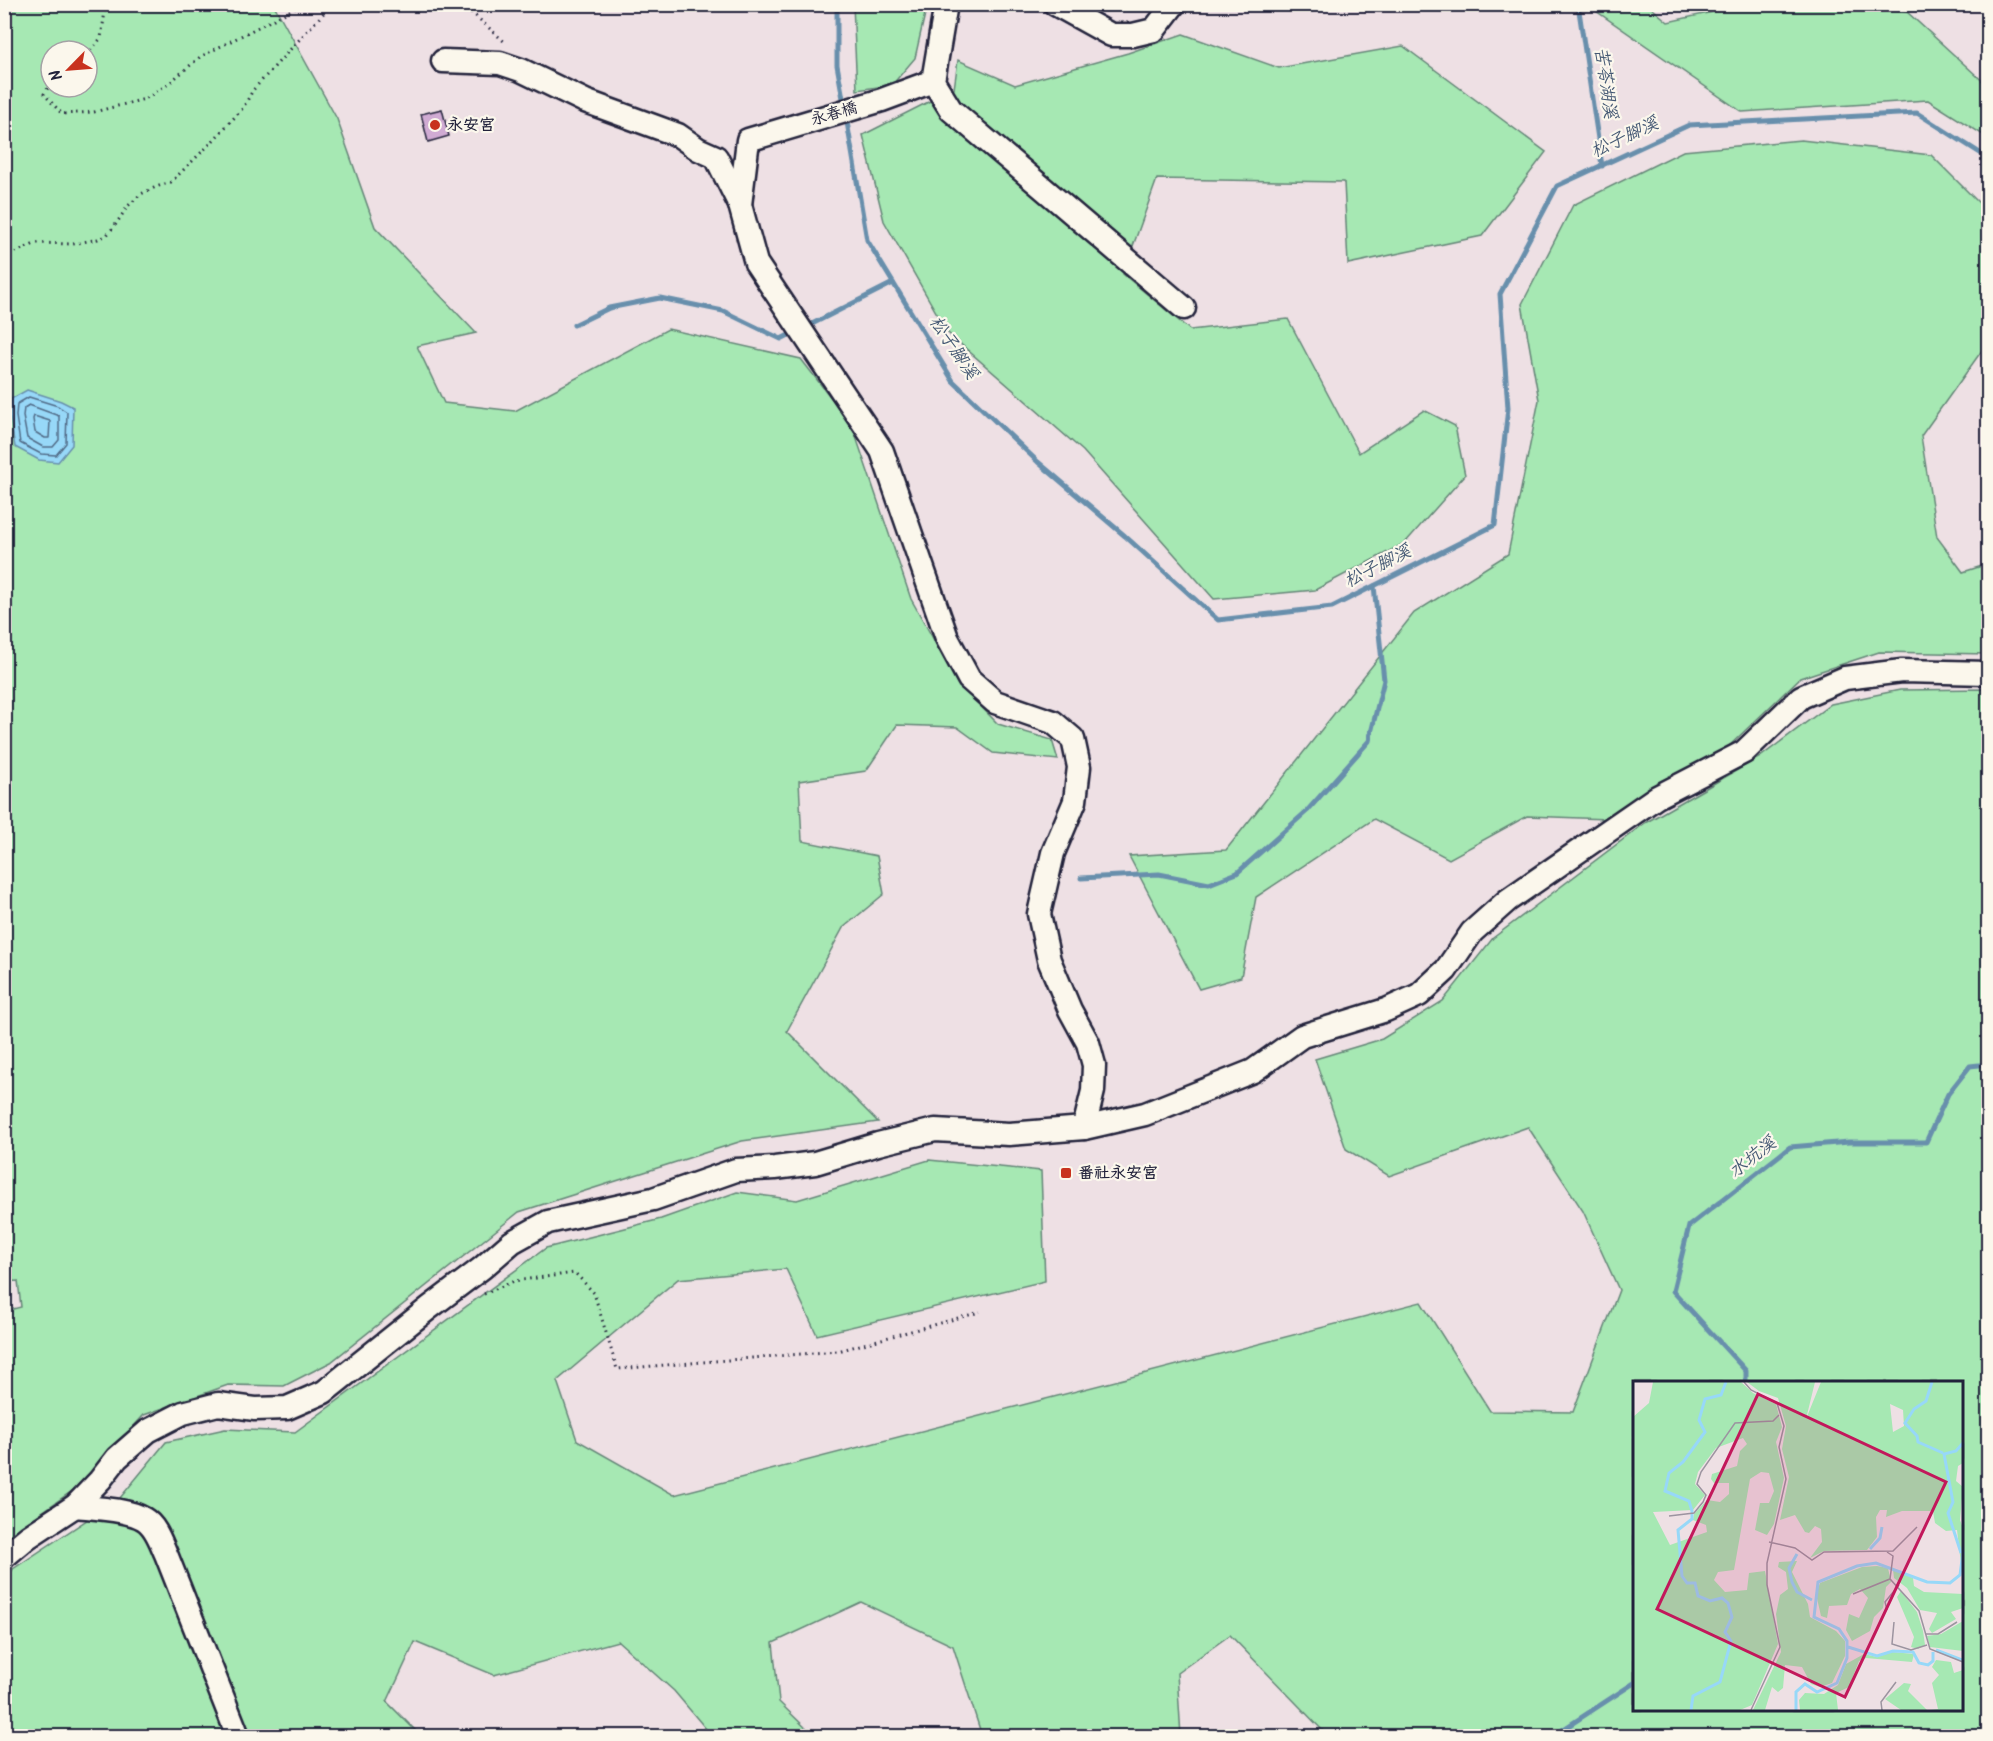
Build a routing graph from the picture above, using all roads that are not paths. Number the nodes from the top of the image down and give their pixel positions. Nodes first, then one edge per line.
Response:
1 (946, 4) edge
2 (1055, 4) edge
3 (1174, 4) edge
4 (443, 61) dead end
5 (933, 81) junction
6 (740, 205) junction
7 (1184, 308) dead end
8 (1989, 673) edge
9 (1084, 1128) junction
10 (75, 1506) junction
11 (4, 1557) edge
12 (238, 1737) edge

1 - 5 street
2 - 3 street
4 - 6 street
5 - 6 street, 永春橋
5 - 7 street
6 - 9 street
8 - 9 street
9 - 10 street
10 - 11 street
10 - 12 street

